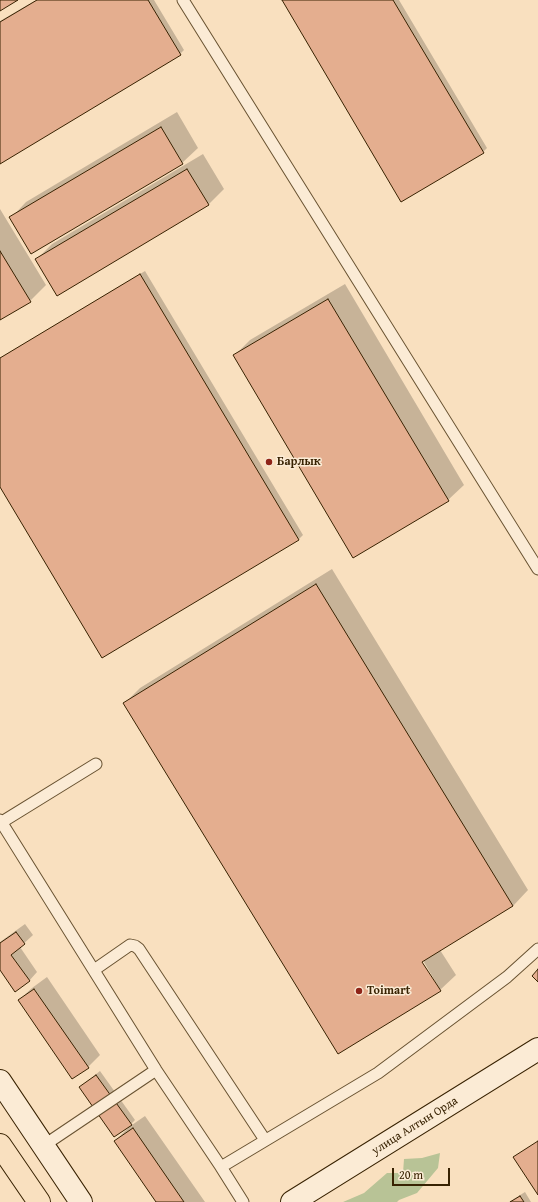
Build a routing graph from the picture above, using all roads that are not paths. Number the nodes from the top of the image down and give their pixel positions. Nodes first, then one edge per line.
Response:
1 (184, 0) edge
2 (538, 569) edge
3 (96, 764) dead end
4 (1, 821) edge
5 (538, 949) edge
6 (94, 970) junction
7 (538, 1049) edge
8 (156, 1070) junction
9 (0, 1081) edge
10 (265, 1140) junction
11 (0, 1145) edge
12 (43, 1146) junction
13 (221, 1167) junction
14 (39, 1202) edge
15 (81, 1202) edge
16 (243, 1202) edge
17 (292, 1202) edge

1 - 2 lane
3 - 4 lane
4 - 6 lane
5 - 10 lane
6 - 8 lane
6 - 10 lane
7 - 17 main road, улица Алтын Орда
8 - 12 lane
8 - 13 lane
9 - 12 main road
10 - 13 lane
11 - 14 highway
12 - 15 main road
13 - 16 lane

